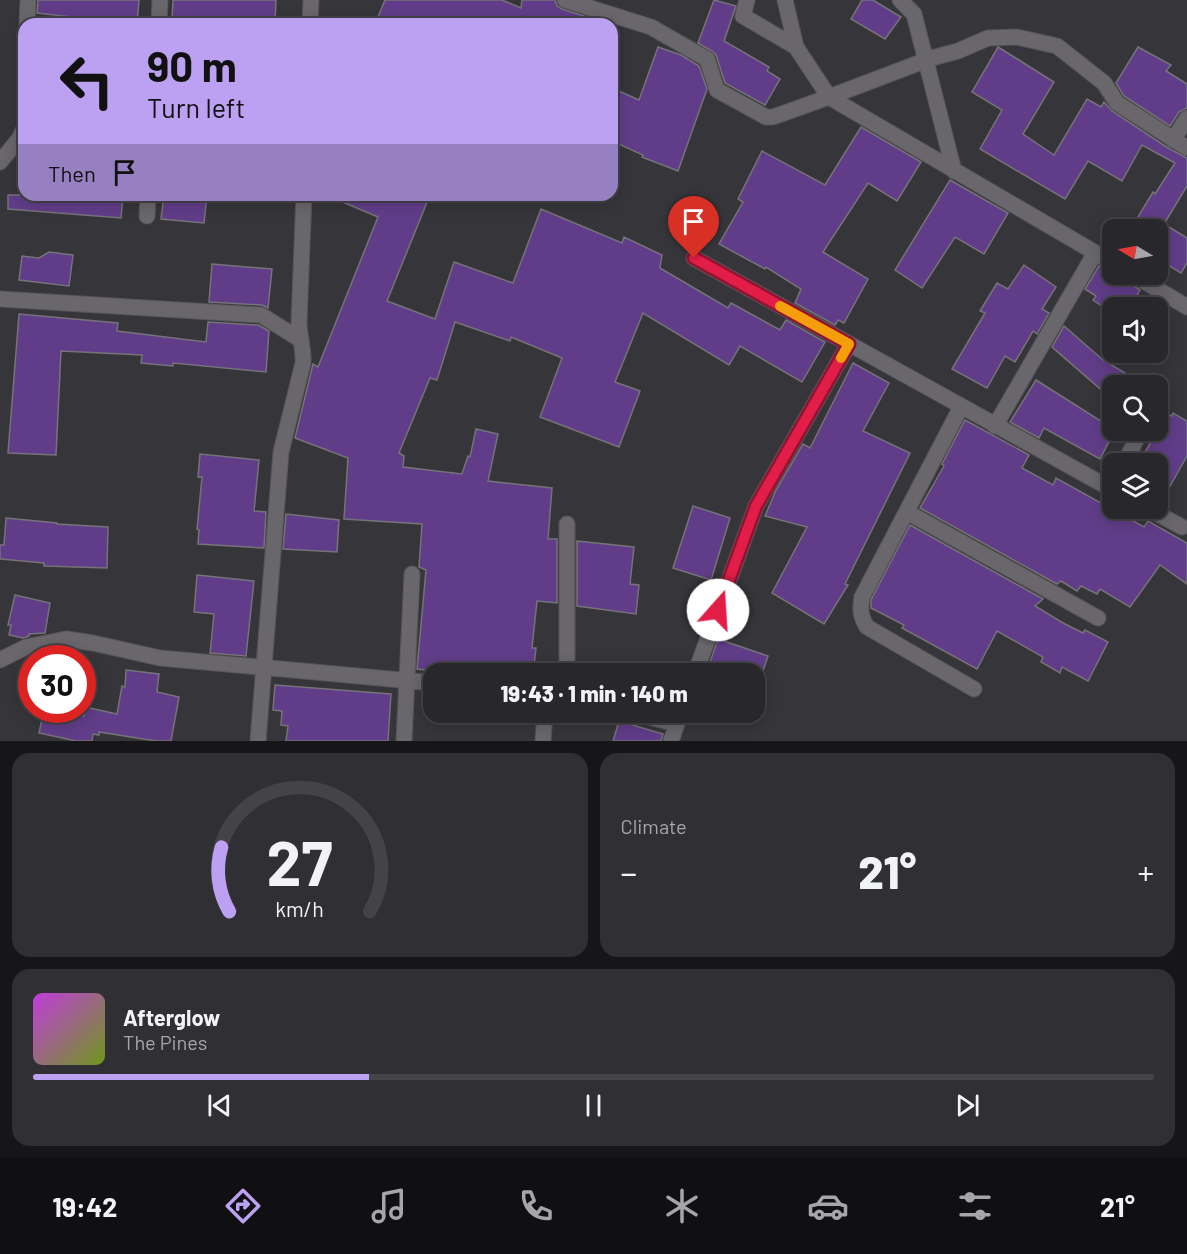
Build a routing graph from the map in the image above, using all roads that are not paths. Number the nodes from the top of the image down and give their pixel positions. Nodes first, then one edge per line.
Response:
1 (28, 0) edge
2 (160, 0) edge
3 (311, 0) edge
4 (565, 0) edge
5 (747, 0) edge
6 (785, 0) edge
7 (900, 0) edge
8 (27, 18) edge
9 (159, 18) edge
10 (310, 18) edge
11 (796, 46) junction
12 (926, 60) junction
13 (829, 97) junction
14 (1187, 118) edge
15 (18, 140) edge
16 (1173, 140) junction
17 (1187, 148) edge
18 (0, 162) edge
19 (954, 171) junction
20 (148, 201) edge
21 (304, 201) edge
22 (147, 216) dead end
23 (1095, 253) junction
24 (1102, 257) edge
25 (694, 258) dead end
26 (1150, 285) edge
27 (0, 299) edge
28 (1187, 307) edge
29 (301, 340) junction
30 (849, 344) junction
31 (961, 407) junction
32 (995, 426) junction
33 (1102, 483) edge
34 (907, 512) junction
35 (1167, 519) edge
36 (567, 524) dead end
37 (1182, 527) dead end
38 (412, 574) dead end
39 (1098, 618) dead end
40 (0, 660) edge
41 (567, 663) edge
42 (699, 663) edge
43 (264, 668) junction
44 (408, 681) junction
45 (423, 682) edge
46 (974, 688) dead end
47 (544, 723) edge
48 (677, 723) edge
49 (258, 741) edge
50 (404, 741) edge
51 (543, 741) edge
52 (671, 741) edge

1 - 8 street
2 - 9 street
3 - 10 street
4 - 13 street
5 - 11 street
6 - 11 street
7 - 12 street
11 - 13 street
12 - 13 street
12 - 16 street
12 - 19 street
13 - 19 street
14 - 16 street
15 - 18 street
16 - 17 street
19 - 23 street
20 - 22 street
21 - 29 street
23 - 24 street
23 - 32 street
25 - 30 street
26 - 28 street
27 - 29 street
29 - 43 street
30 - 31 street
30 - 42 street
31 - 32 street
31 - 34 street
32 - 33 street
34 - 39 street
34 - 46 street
35 - 37 street
36 - 41 street
38 - 44 street
40 - 43 street
43 - 44 street
43 - 49 street
44 - 45 street
44 - 50 street
47 - 51 street
48 - 52 street

